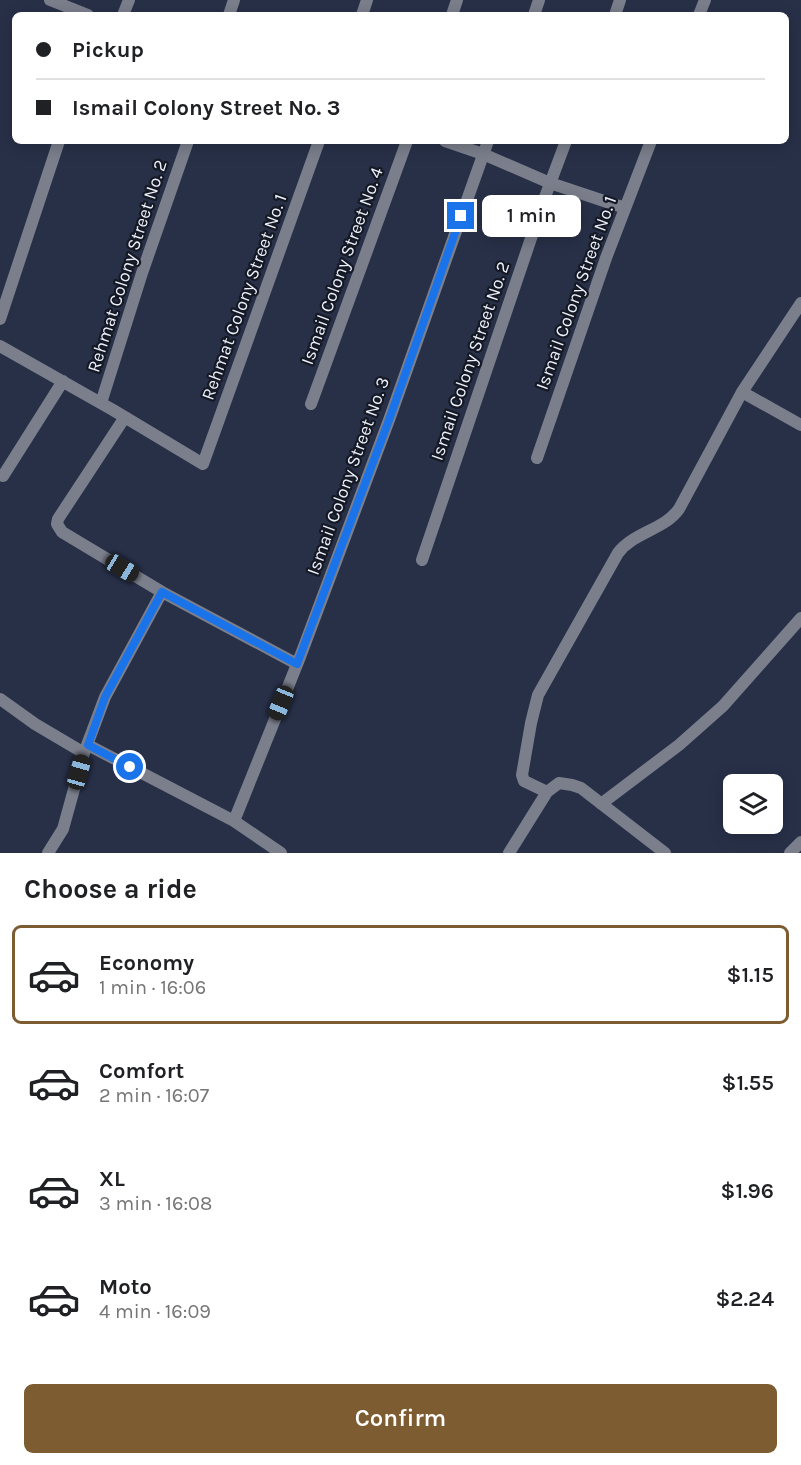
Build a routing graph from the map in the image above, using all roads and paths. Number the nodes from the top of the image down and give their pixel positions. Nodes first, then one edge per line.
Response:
1 (50, 0) edge
2 (80, 12) edge
3 (58, 144) edge
4 (187, 144) edge
5 (318, 144) edge
6 (406, 144) edge
7 (454, 144) edge
8 (487, 144) edge
9 (565, 144) edge
10 (650, 144) edge
11 (483, 154) junction
12 (550, 183) junction
13 (625, 208) junction
14 (801, 303) edge
15 (0, 319) edge
16 (0, 346) edge
17 (63, 381) junction
18 (742, 392) junction
19 (101, 403) junction
20 (311, 404) dead end
21 (125, 417) junction
22 (801, 425) edge
23 (537, 458) dead end
24 (3, 476) dead end
25 (422, 560) dead end
26 (162, 592) junction
27 (801, 618) edge
28 (297, 664) junction
29 (0, 699) edge
30 (86, 749) junction
31 (547, 792) junction
32 (601, 804) junction
33 (234, 821) junction
34 (801, 842) edge
35 (48, 853) edge
36 (281, 853) edge
37 (509, 853) edge
38 (664, 853) edge
39 (790, 853) edge

1 - 2 street
3 - 15 street
4 - 19 street, Rehmat Colony Street No. 2
5 - 21 street, Rehmat Colony Street No. 1
6 - 20 street, Ismail Colony Street No. 4
7 - 11 street
8 - 11 street, Ismail Colony Street No. 3
9 - 12 street, Ismail Colony Street No. 2
10 - 13 street, Ismail Colony Street No. 1
11 - 12 street
11 - 28 street, Ismail Colony Street No. 3
12 - 13 street
12 - 25 street, Ismail Colony Street No. 2
13 - 23 street, Ismail Colony Street No. 1
14 - 18 street
16 - 17 street
17 - 19 street
17 - 24 street
18 - 22 street
18 - 31 street
19 - 21 street
21 - 26 street
26 - 28 street
26 - 30 street
27 - 32 street
28 - 33 street, Ismail Colony Street No. 3
29 - 30 street
30 - 33 street
30 - 35 street
31 - 32 street
31 - 37 street
32 - 38 street
33 - 36 street
34 - 39 street

